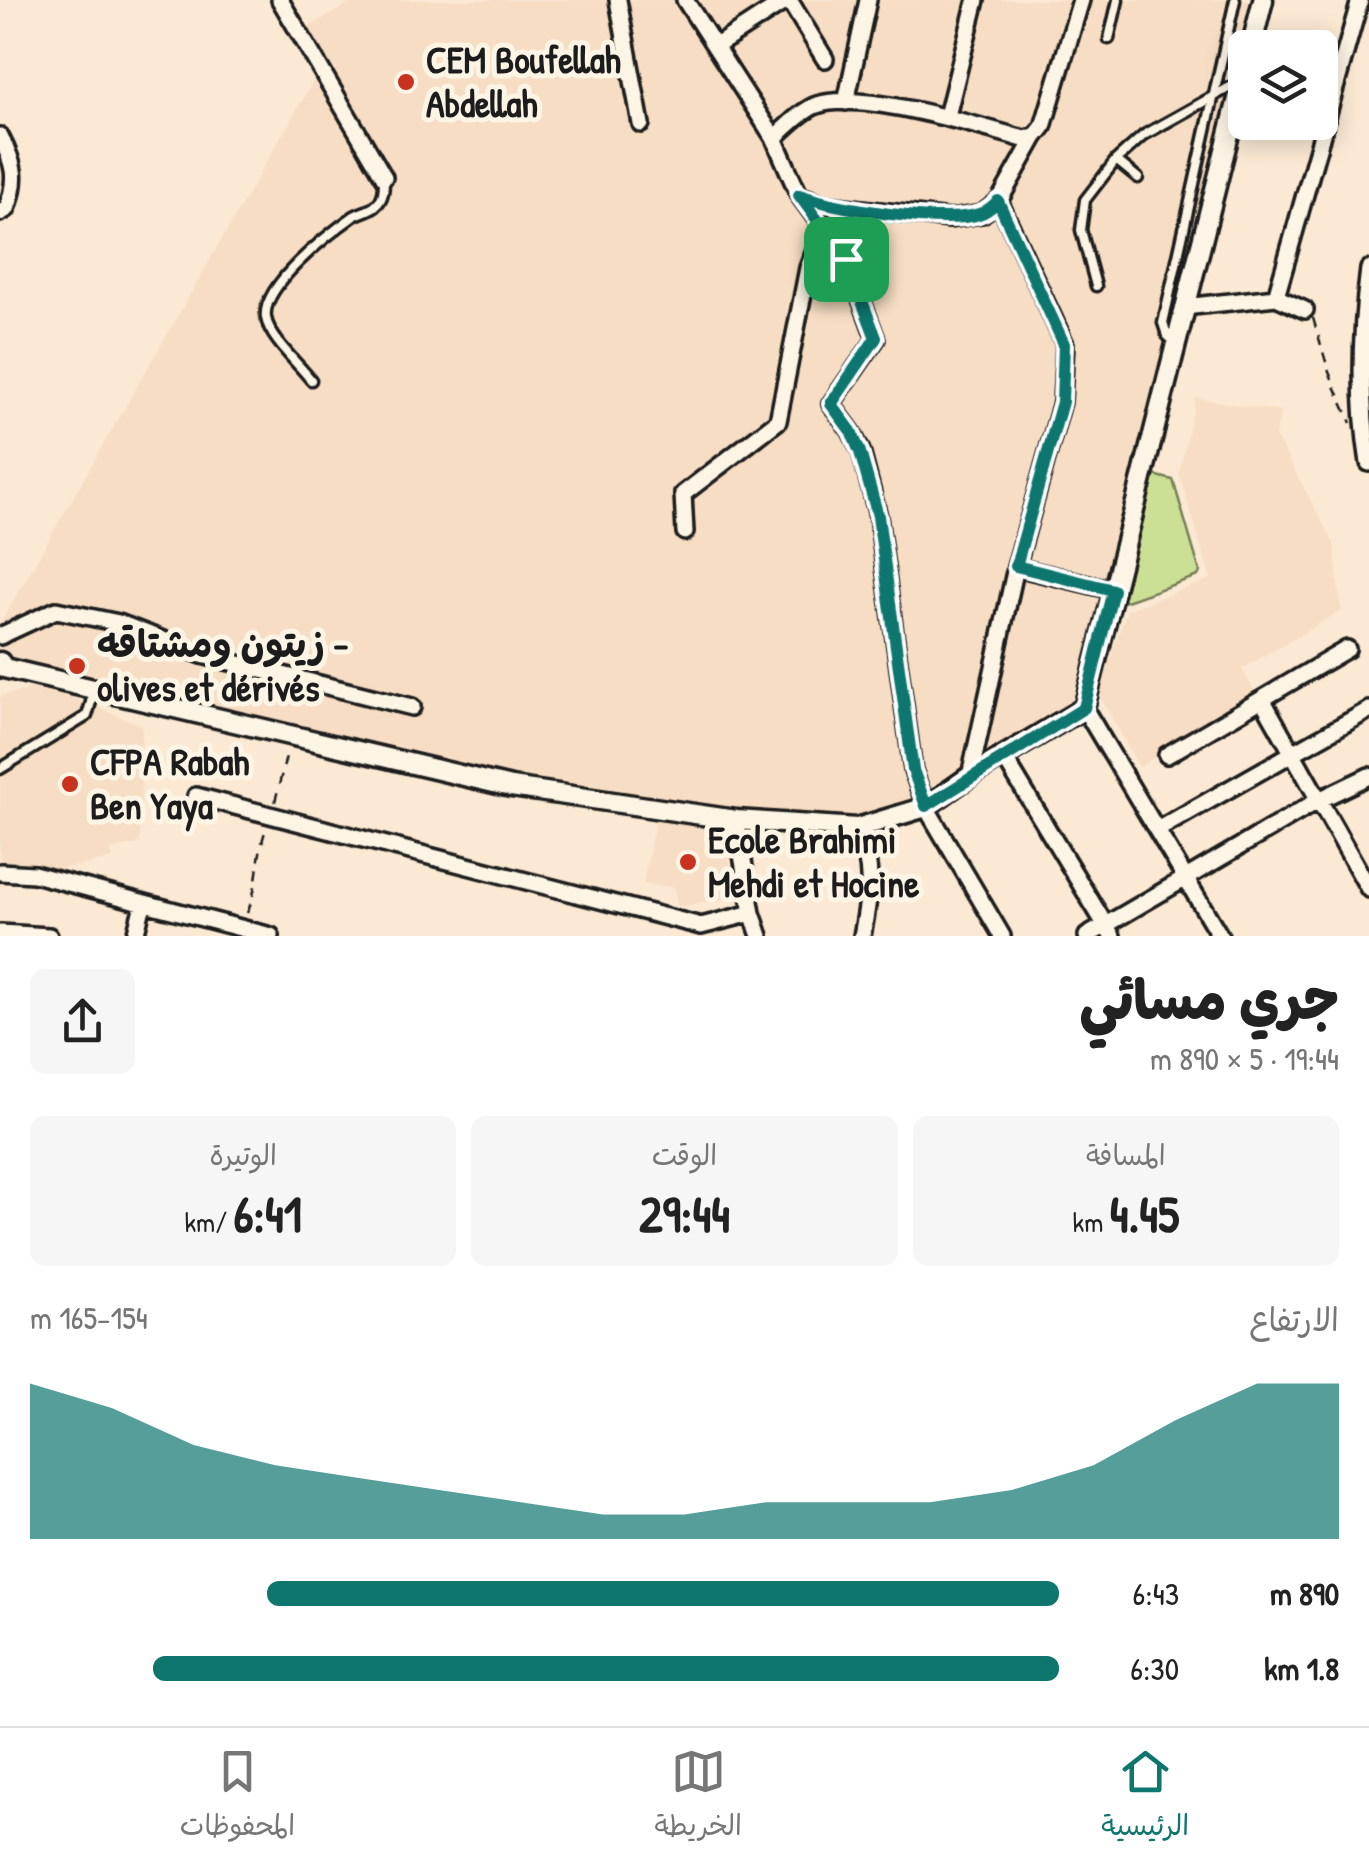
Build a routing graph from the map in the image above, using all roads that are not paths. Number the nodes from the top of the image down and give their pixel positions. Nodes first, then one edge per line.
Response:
1 (280, 0) edge
2 (618, 0) edge
3 (685, 0) edge
4 (788, 0) edge
5 (868, 0) edge
6 (976, 0) edge
7 (1081, 0) edge
8 (1118, 0) edge
9 (1235, 0) edge
10 (1263, 0) edge
11 (1360, 0) edge
12 (1256, 30) edge
13 (1109, 39) dead end
14 (716, 46) junction
15 (825, 59) dead end
16 (1228, 86) edge
17 (1216, 94) junction
18 (846, 102) junction
19 (946, 116) junction
20 (640, 124) dead end
21 (0, 136) edge
22 (1035, 137) junction
23 (774, 138) junction
24 (1228, 138) edge
25 (7, 158) edge
26 (1116, 160) junction
27 (384, 178) joint
28 (1138, 178) dead end
29 (799, 195) junction
30 (998, 201) junction
31 (0, 213) edge
32 (823, 229) junction
33 (1369, 269) edge
34 (1096, 286) dead end
35 (1276, 297) junction
36 (1184, 307) junction
37 (1305, 310) road end
38 (1175, 343) junction
39 (311, 380) dead end
40 (1369, 463) edge
41 (685, 532) dead end
42 (1016, 566) junction
43 (1113, 590) junction
44 (0, 636) edge
45 (1347, 650) dead end
46 (1, 667) edge
47 (94, 688) junction
48 (1262, 699) junction
49 (412, 707) dead end
50 (1084, 708) junction
51 (1369, 710) edge
52 (1293, 754) junction
53 (1166, 755) dead end
54 (1004, 757) junction
55 (0, 768) edge
56 (970, 776) junction
57 (1369, 776) edge
58 (196, 796) dead end
59 (1319, 800) junction
60 (926, 806) junction
61 (736, 820) junction
62 (857, 828) junction
63 (1158, 830) junction
64 (0, 872) edge
65 (1185, 878) junction
66 (1369, 889) edge
67 (143, 904) junction
68 (752, 913) junction
69 (1109, 930) edge
70 (0, 932) edge
71 (239, 932) edge
72 (48, 936) edge
73 (135, 936) edge
74 (271, 936) edge
75 (760, 936) edge
76 (862, 936) edge
77 (1002, 936) edge
78 (1087, 936) edge
79 (1220, 936) edge

1 - 27 street
2 - 20 street
3 - 14 street
4 - 14 street
4 - 15 street
5 - 18 street
6 - 19 street
7 - 22 street
8 - 13 lane
9 - 17 lane
10 - 12 street
11 - 35 street
14 - 23 street
16 - 17 lane
17 - 26 lane
17 - 38 lane
18 - 19 street
18 - 23 street
19 - 22 street
21 - 25 street
22 - 30 street
23 - 29 street
24 - 36 street
25 - 31 street
26 - 28 lane
26 - 34 lane
27 - 39 lane
29 - 30 street
29 - 32 street
30 - 42 street
32 - 41 street
32 - 60 street
33 - 40 street
35 - 36 street
35 - 37 street
36 - 38 street
38 - 43 street
42 - 43 street
42 - 56 street
43 - 50 street
44 - 49 street
45 - 48 street
46 - 47 street
47 - 55 lane
47 - 61 street
48 - 52 street
48 - 53 street
50 - 54 street
50 - 63 street
51 - 52 street
52 - 59 street
52 - 63 street
54 - 56 street
54 - 69 street
56 - 60 street
57 - 59 street
58 - 68 street
59 - 65 street
59 - 66 street
60 - 62 street
60 - 77 street
61 - 62 street
61 - 68 street
62 - 76 street
63 - 65 street
64 - 67 street
65 - 69 street
65 - 79 street
67 - 71 street
67 - 73 street
68 - 75 street
69 - 78 street
70 - 72 street
71 - 74 street

